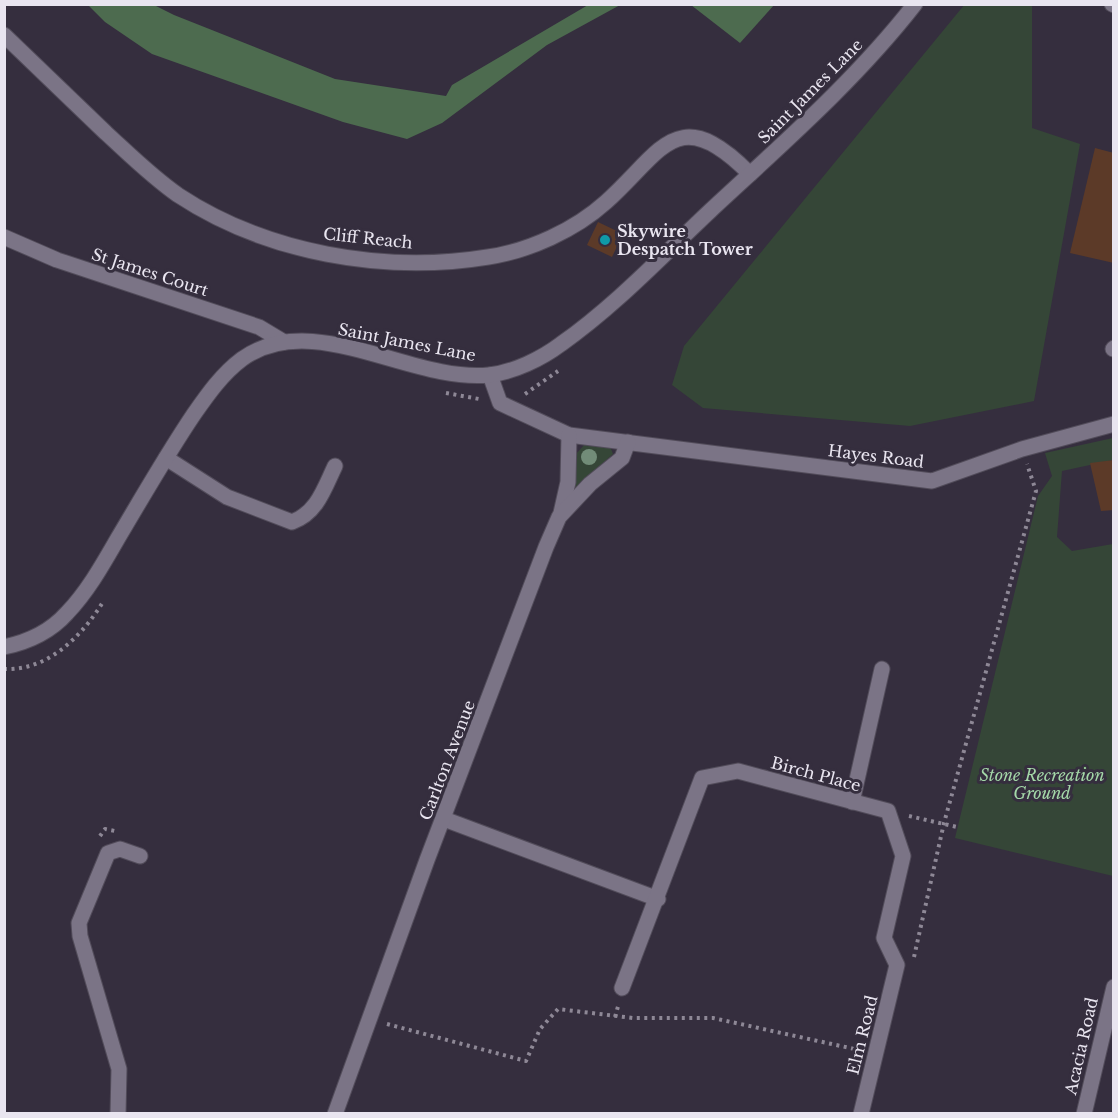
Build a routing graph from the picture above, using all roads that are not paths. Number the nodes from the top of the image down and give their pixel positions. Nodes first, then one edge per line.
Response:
1 (915, 4) edge
2 (4, 35) edge
3 (750, 174) junction
4 (4, 237) edge
5 (284, 342) junction
6 (490, 375) junction
7 (1113, 424) edge
8 (569, 435) junction
9 (628, 442) junction
10 (166, 458) junction
11 (334, 466) dead end
12 (560, 517) junction
13 (4, 647) edge
14 (882, 669) dead end
15 (852, 802) junction
16 (444, 819) junction
17 (140, 856) dead end
18 (658, 898) junction
19 (897, 965) joint
20 (1113, 987) edge
21 (622, 988) dead end
22 (118, 1113) edge
23 (335, 1113) edge
24 (861, 1113) edge
25 (1084, 1113) edge

1 - 3 street, Saint James Lane
2 - 3 street, Cliff Reach
3 - 6 street, Saint James Lane
4 - 5 street, St James Court
5 - 6 street, Saint James Lane
5 - 10 street, Saint James Lane
6 - 8 street, Hayes Road
7 - 9 street, Hayes Road
8 - 9 street, Hayes Road
8 - 12 street
9 - 12 street, Carlton Avenue
10 - 11 street
10 - 13 street, Saint James Lane
12 - 16 street, Carlton Avenue
14 - 15 street
15 - 18 street, Birch Place
15 - 19 street, Birch Place
16 - 18 street
16 - 23 street, Carlton Avenue
17 - 22 street
18 - 21 street, Birch Place
19 - 24 street, Elm Road
20 - 25 street, Acacia Road

